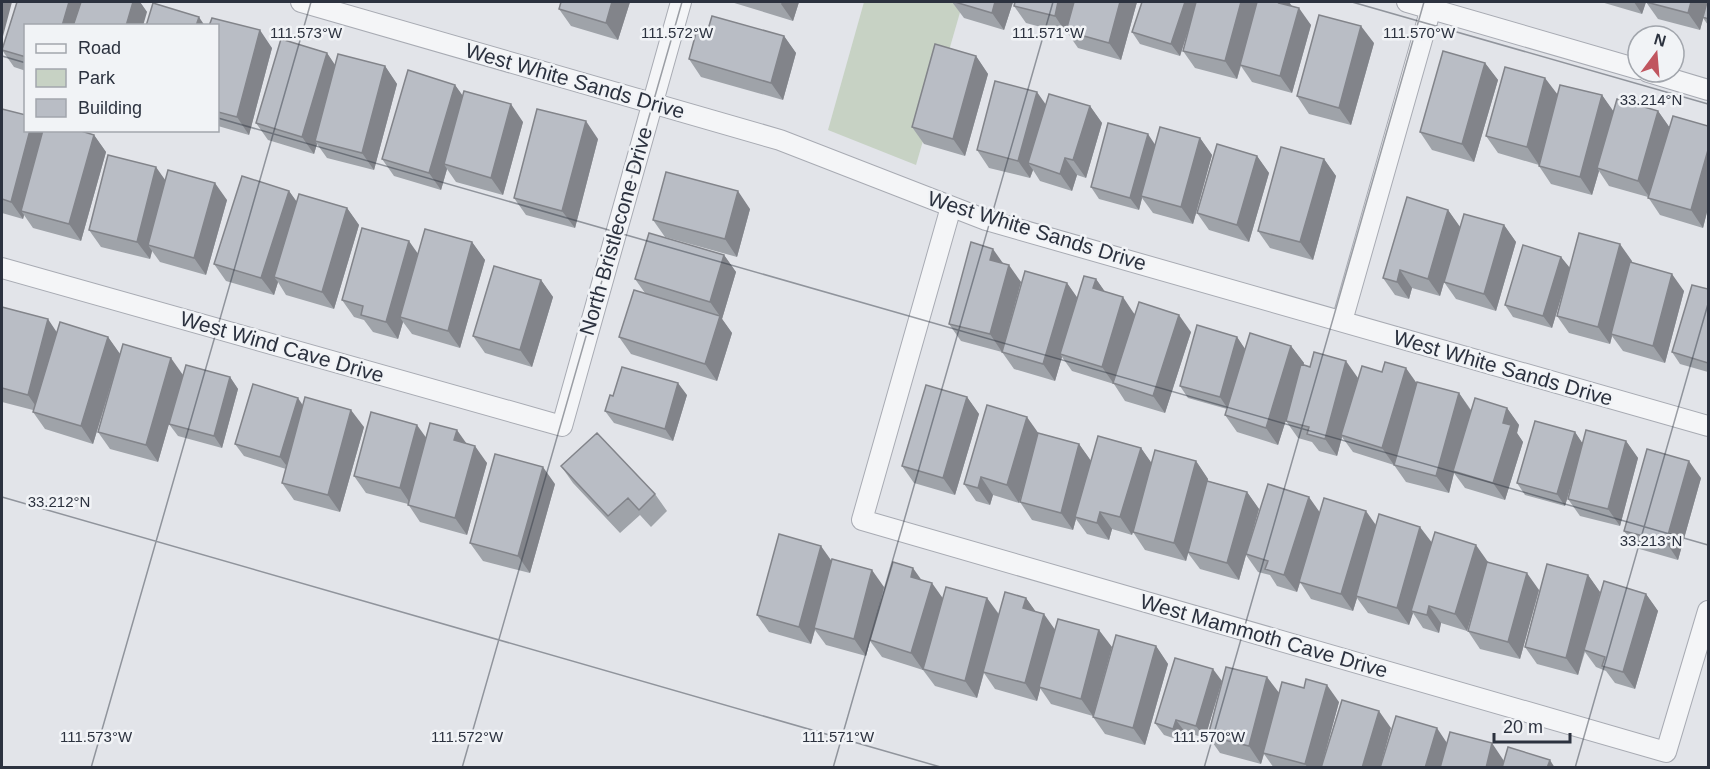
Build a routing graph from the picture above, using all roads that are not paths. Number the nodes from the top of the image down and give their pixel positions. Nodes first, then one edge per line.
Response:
1 (301, 2) edge
2 (681, 2) edge
3 (1407, 2) edge
4 (1431, 8) junction
5 (1626, 65) edge
6 (1686, 83) edge
7 (1708, 90) edge
8 (652, 104) junction
9 (951, 207) junction
10 (2, 268) edge
11 (1342, 321) junction
12 (562, 426) joint
13 (1708, 426) edge
14 (1708, 611) edge

1 - 8 street, West White Sands Drive
2 - 8 street, North Bristlecone Drive
3 - 4 street
4 - 5 street
4 - 11 street
6 - 7 street
8 - 9 street, West White Sands Drive
8 - 12 street, North Bristlecone Drive
9 - 11 street, West White Sands Drive
9 - 14 street, West Mammoth Cave Drive
10 - 12 street, West Wind Cave Drive
11 - 13 street, West White Sands Drive

